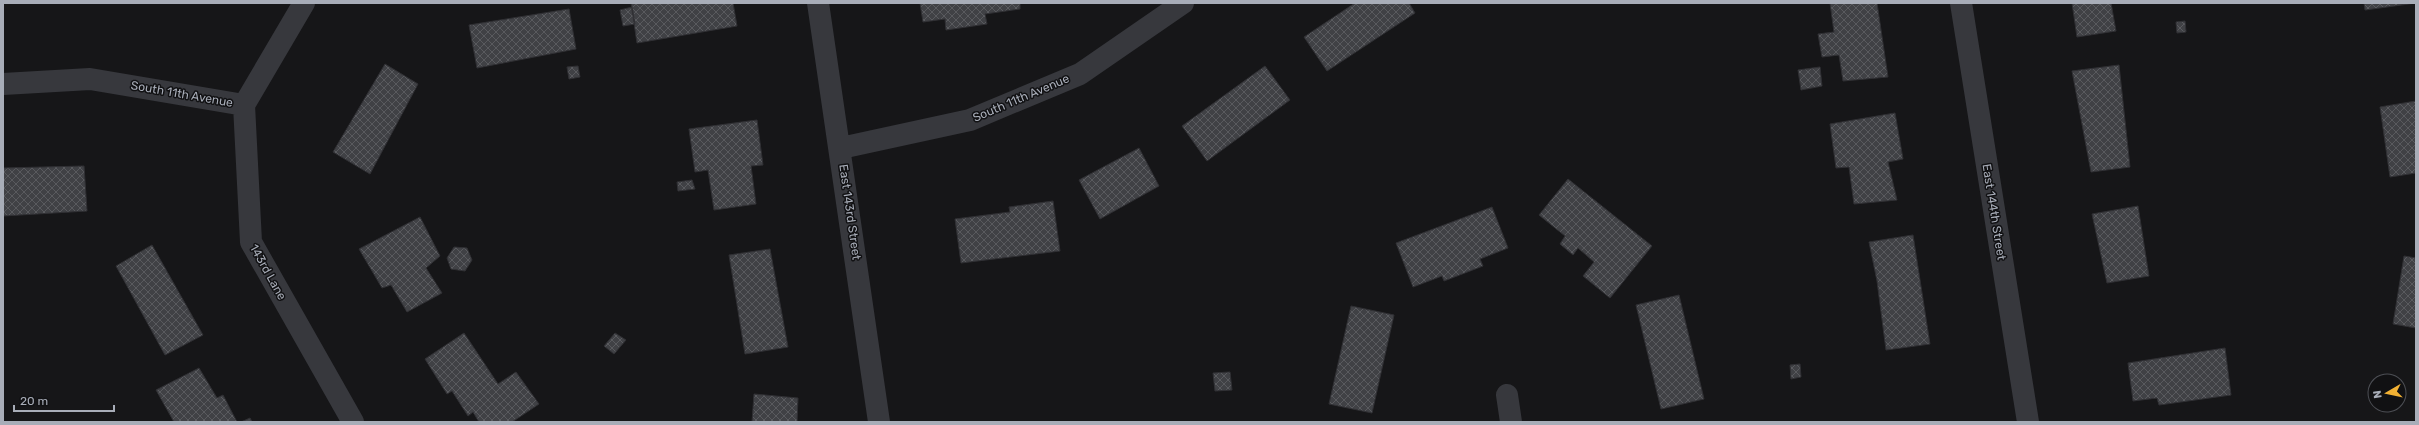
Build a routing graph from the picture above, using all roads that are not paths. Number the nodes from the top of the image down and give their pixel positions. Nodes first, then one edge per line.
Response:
1 (304, 3) edge
2 (818, 3) edge
3 (1183, 3) edge
4 (1961, 3) edge
5 (3, 84) edge
6 (244, 105) junction
7 (840, 148) junction
8 (1507, 396) dead end
9 (353, 422) edge
10 (879, 422) edge
11 (1511, 422) edge
12 (2028, 422) edge

1 - 6 street, South 11th Avenue
2 - 7 street, East 143rd Street
3 - 7 street, South 11th Avenue
4 - 12 street, East 144th Street
5 - 6 street, South 11th Avenue
6 - 9 street, 143rd Lane
7 - 10 street, East 143rd Street
8 - 11 street

